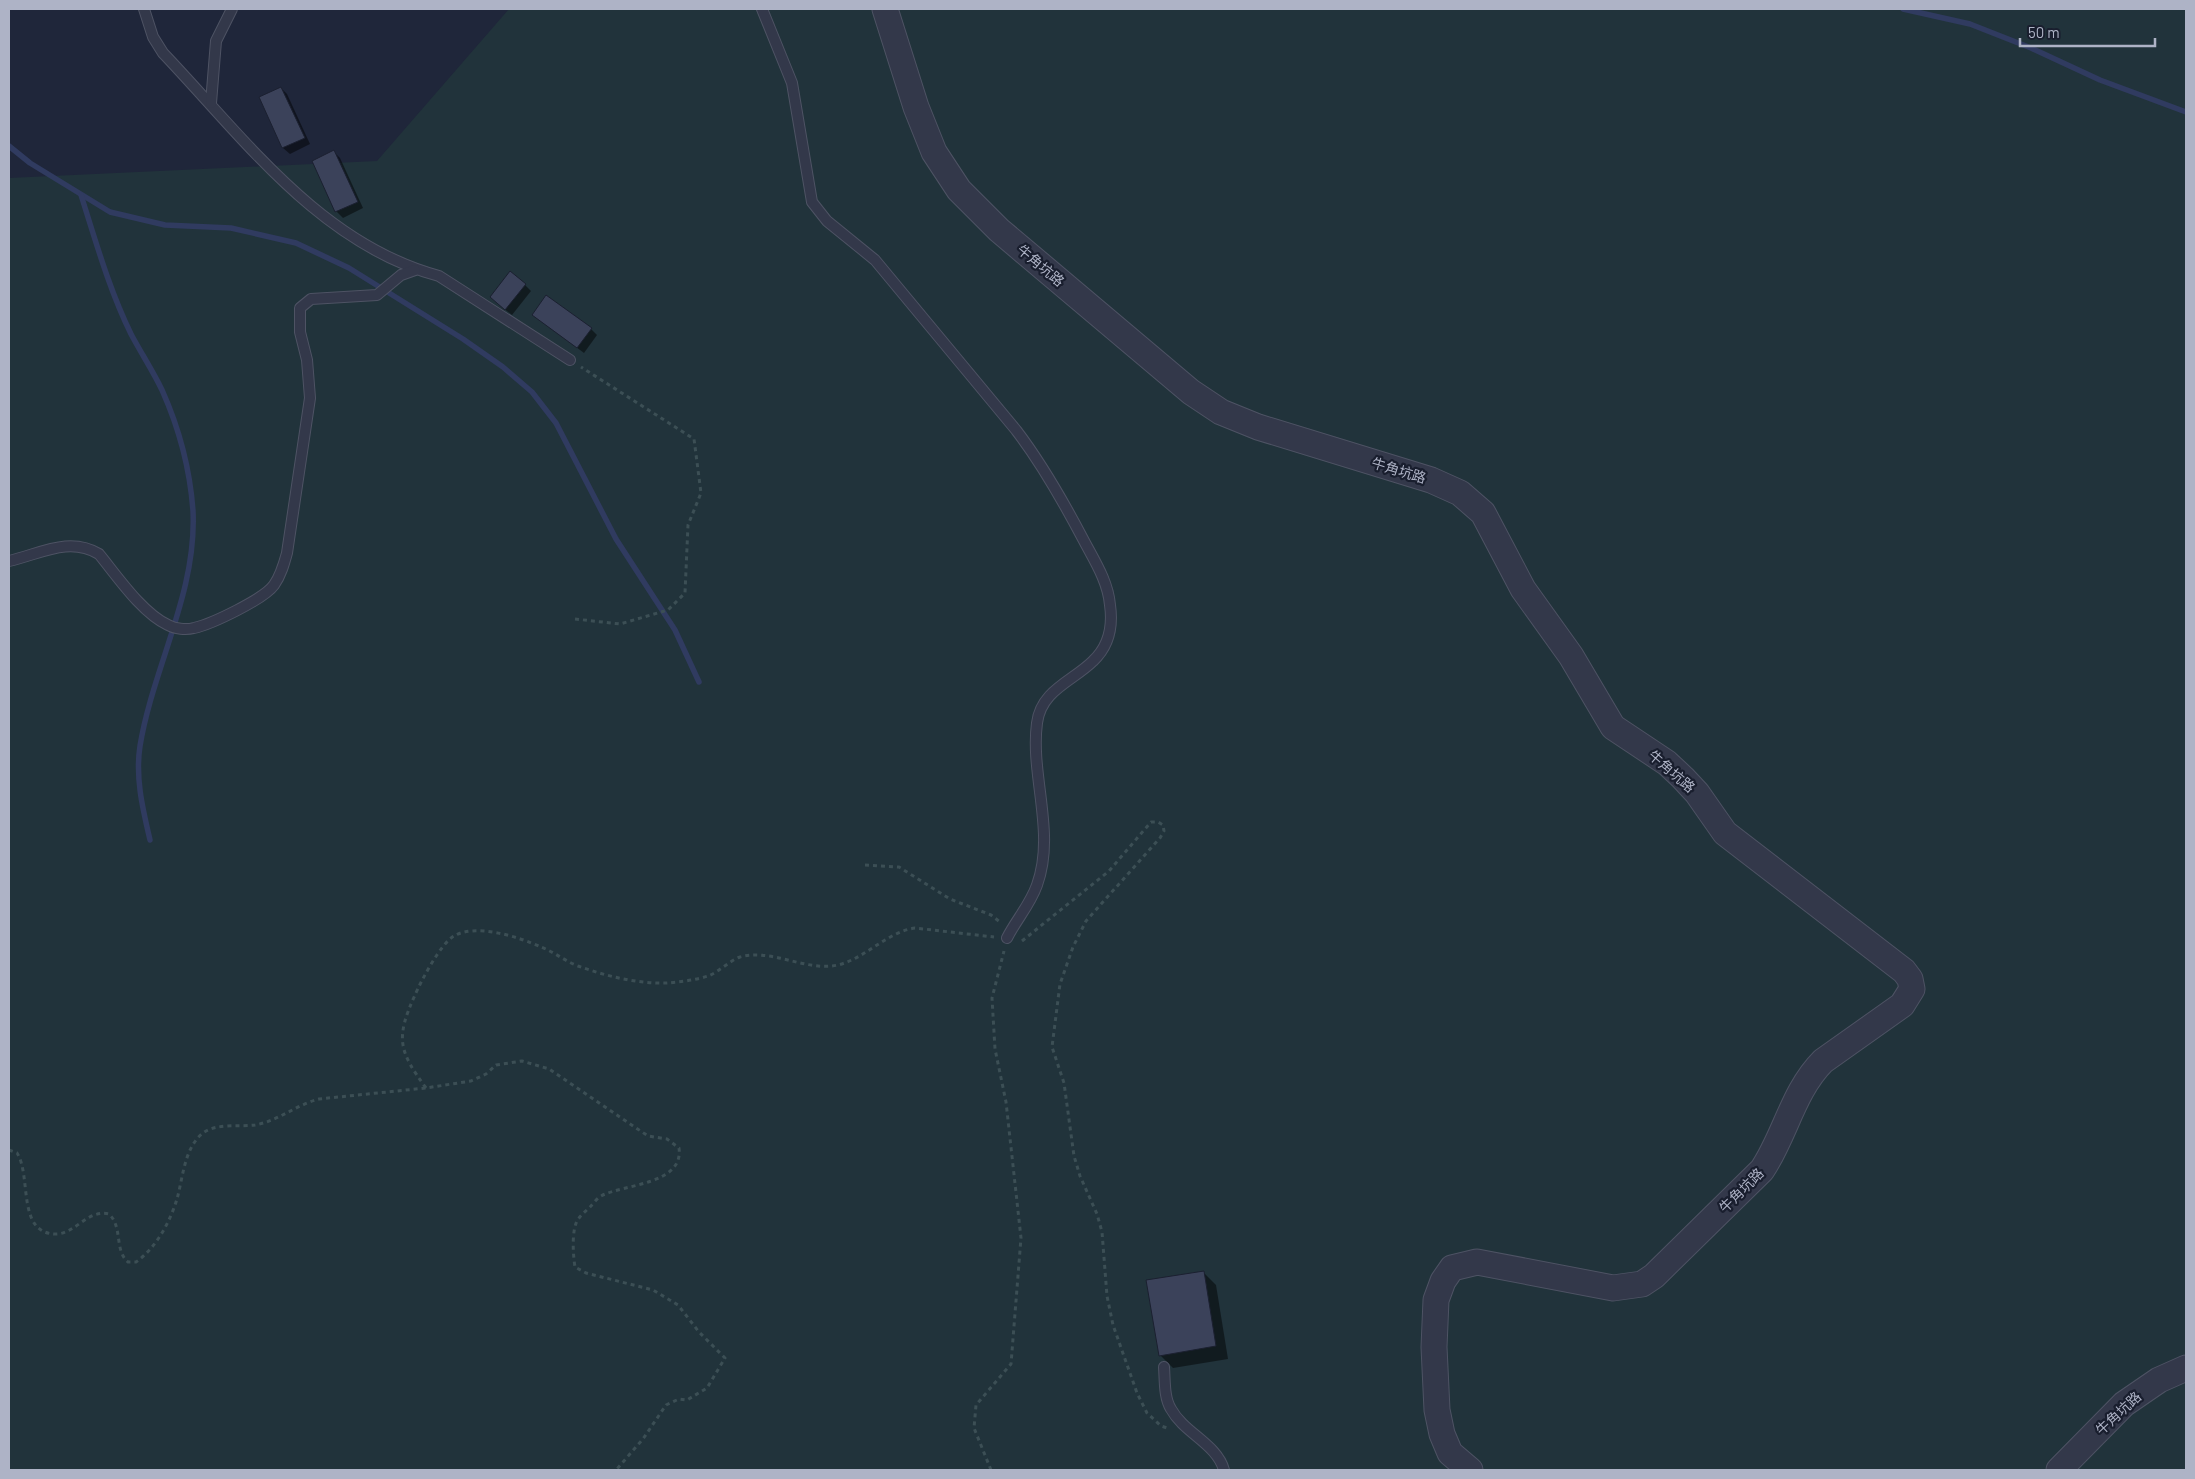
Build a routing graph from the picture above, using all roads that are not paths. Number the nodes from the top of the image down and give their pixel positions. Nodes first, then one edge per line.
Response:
1 (144, 9) edge
2 (232, 9) edge
3 (762, 9) edge
4 (885, 9) edge
5 (211, 103) junction
6 (415, 270) junction
7 (570, 360) road end
8 (9, 561) edge
9 (1009, 934) road end
10 (1164, 1367) dead end
11 (2186, 1368) edge
12 (1224, 1470) edge
13 (1470, 1470) edge
14 (2059, 1470) edge

1 - 5 lane
2 - 5 lane
3 - 9 lane
4 - 13 street, 牛角坑路
5 - 6 lane
6 - 7 lane
6 - 8 lane
10 - 12 lane
11 - 14 street, 牛角坑路

